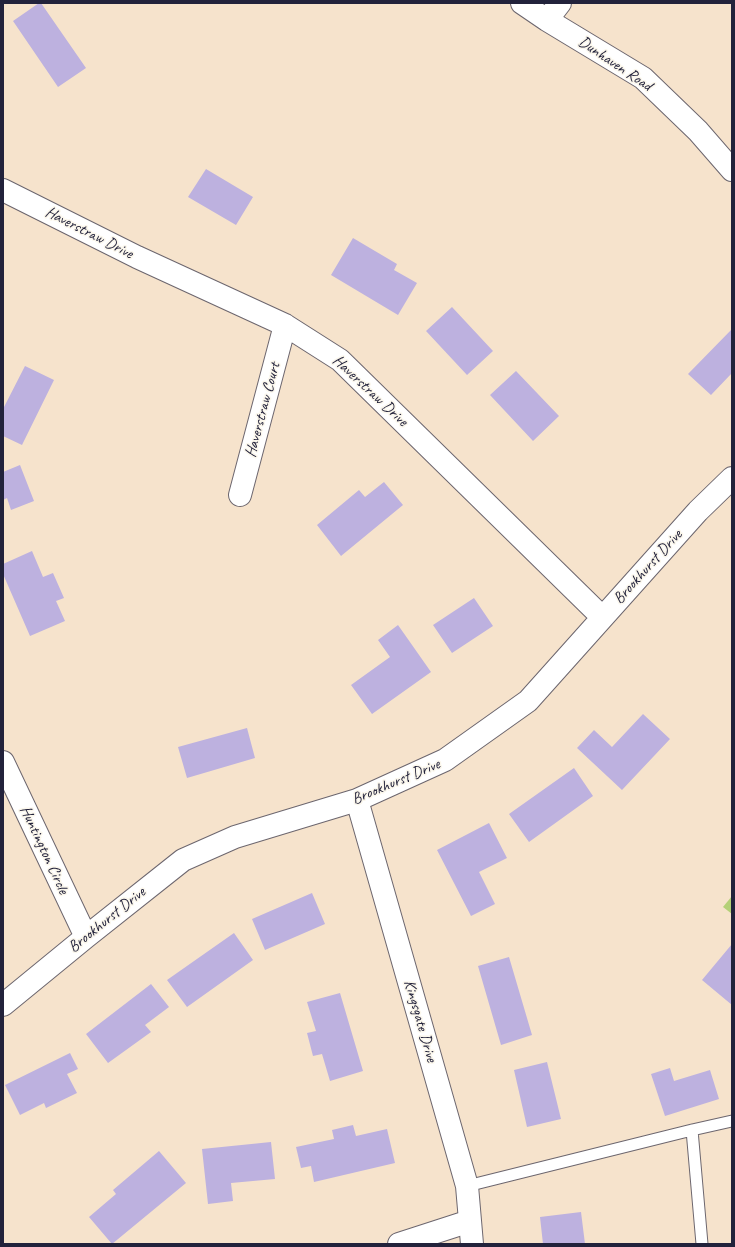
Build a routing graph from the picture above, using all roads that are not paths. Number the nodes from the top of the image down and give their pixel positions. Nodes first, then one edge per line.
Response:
1 (522, 3) edge
2 (553, 12) edge
3 (732, 170) edge
4 (3, 190) edge
5 (285, 325) junction
6 (732, 478) edge
7 (240, 495) dead end
8 (602, 617) junction
9 (3, 762) edge
10 (357, 800) junction
11 (86, 937) junction
12 (3, 1005) edge
13 (732, 1121) edge
14 (692, 1130) junction
15 (467, 1186) junction
16 (470, 1221) junction
17 (399, 1244) edge
18 (472, 1244) edge
19 (702, 1244) edge

1 - 2 street, Dunhaven Road
2 - 3 street, Dunhaven Road
4 - 5 street, Haverstraw Drive
5 - 7 street, Haverstraw Court
5 - 8 street, Haverstraw Drive
6 - 8 street, Brookhurst Drive
8 - 10 street, Brookhurst Drive
9 - 11 street, Huntington Circle
10 - 11 street, Brookhurst Drive
10 - 15 street, Kingsgate Drive
11 - 12 street, Brookhurst Drive
13 - 14 lane
14 - 15 lane
14 - 19 lane
15 - 16 street, Kingsgate Drive
16 - 17 street
16 - 18 street, Kingsgate Drive

